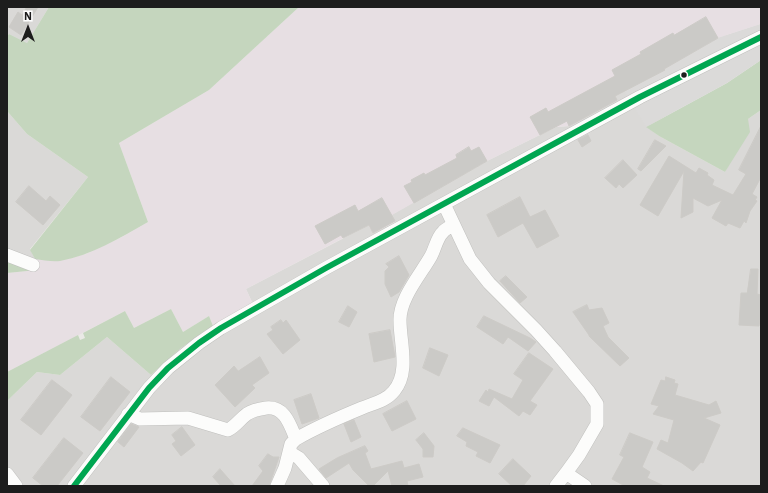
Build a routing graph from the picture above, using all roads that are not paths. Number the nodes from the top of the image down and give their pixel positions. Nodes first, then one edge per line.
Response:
1 (761, 37) edge
2 (444, 204) junction
3 (453, 225) junction
4 (7, 255) edge
5 (33, 265) dead end
6 (128, 414) junction
7 (296, 439) junction
8 (289, 452) junction
9 (566, 473) junction
10 (7, 474) edge
11 (16, 486) edge
12 (74, 486) edge
13 (277, 486) edge
14 (323, 486) edge
15 (556, 486) edge
16 (585, 486) edge

1 - 2 street
2 - 3 street
2 - 6 street
3 - 7 street
3 - 9 street
4 - 5 street
6 - 7 street
6 - 12 street
7 - 8 street
8 - 13 street
8 - 14 street
9 - 15 street
9 - 16 street
10 - 11 street

